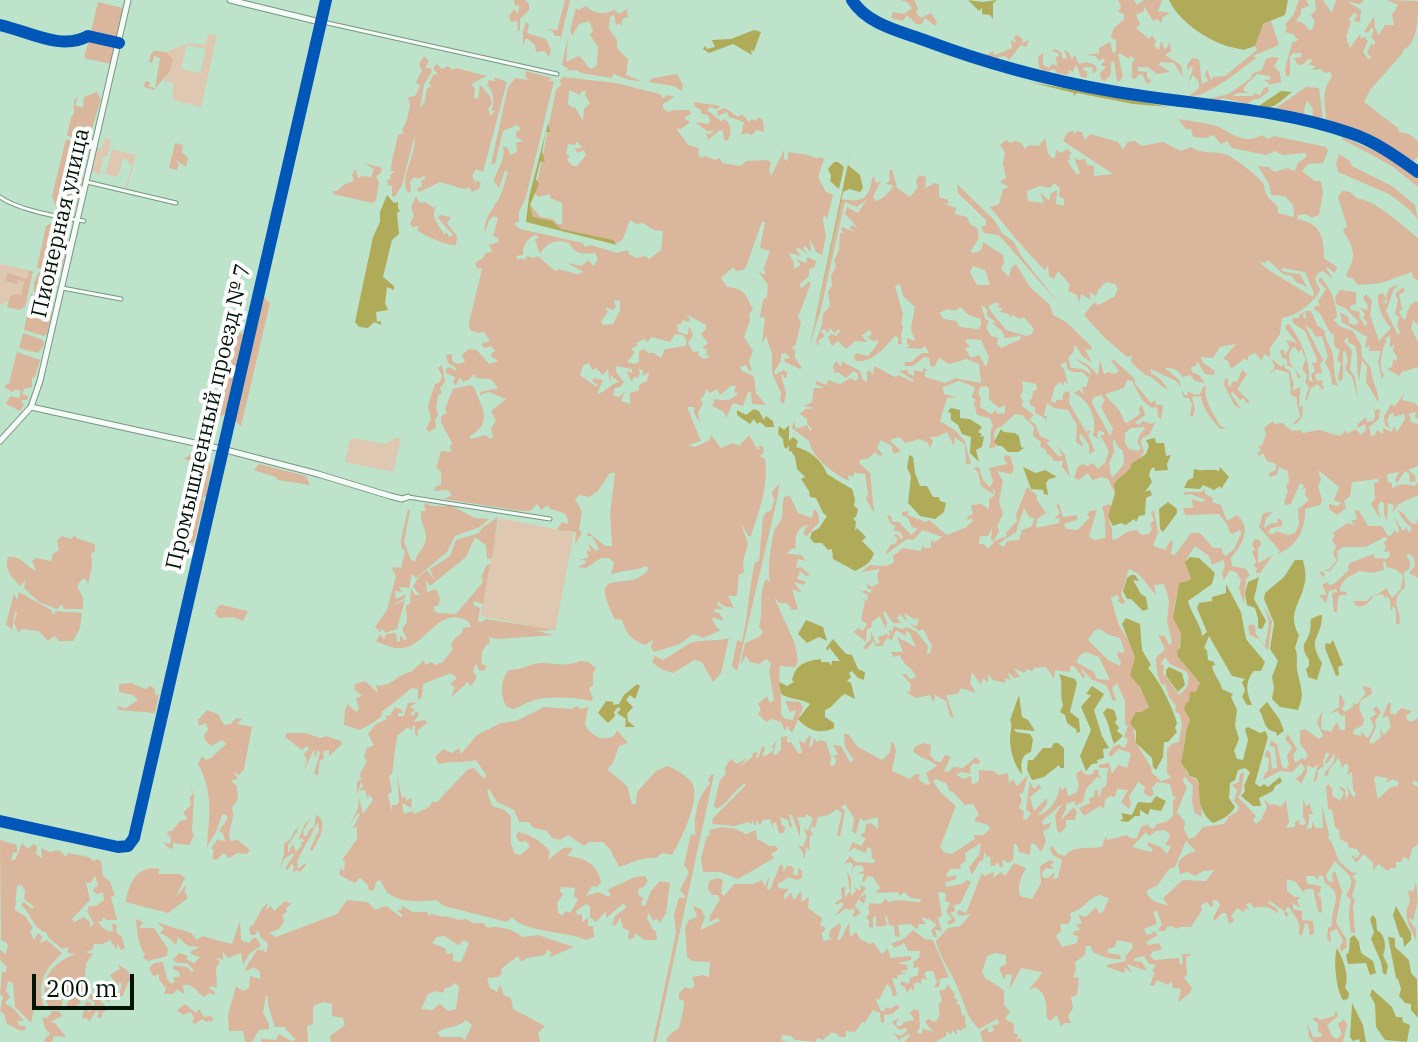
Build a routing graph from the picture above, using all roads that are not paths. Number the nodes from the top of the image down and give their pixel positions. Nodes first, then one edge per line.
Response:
1 (128, 0) edge
2 (230, 0) edge
3 (326, 0) edge
4 (852, 0) edge
5 (320, 22) junction
6 (0, 25) edge
7 (119, 43) junction
8 (557, 74) dead end
9 (1418, 172) edge
10 (87, 182) junction
11 (0, 197) edge
12 (176, 203) dead end
13 (81, 221) junction
14 (62, 288) junction
15 (121, 299) dead end
16 (31, 407) junction
17 (0, 441) edge
18 (222, 449) junction
19 (408, 497) joint
20 (550, 519) dead end
21 (0, 821) edge

1 - 7 street, Пионерная улица
2 - 5 street
3 - 5 street, Промышленный проезд № 7
4 - 9 street
5 - 8 street
5 - 18 street, Промышленный проезд № 7
6 - 7 street
7 - 10 street, Пионерная улица
10 - 12 street
10 - 13 street, Пионерная улица
11 - 13 street
13 - 14 street, Пионерная улица
14 - 15 street
14 - 16 street, Пионерная улица
16 - 17 street, Пионерная улица
16 - 18 street
18 - 19 street
18 - 21 street, Промышленный проезд № 7
19 - 20 street

